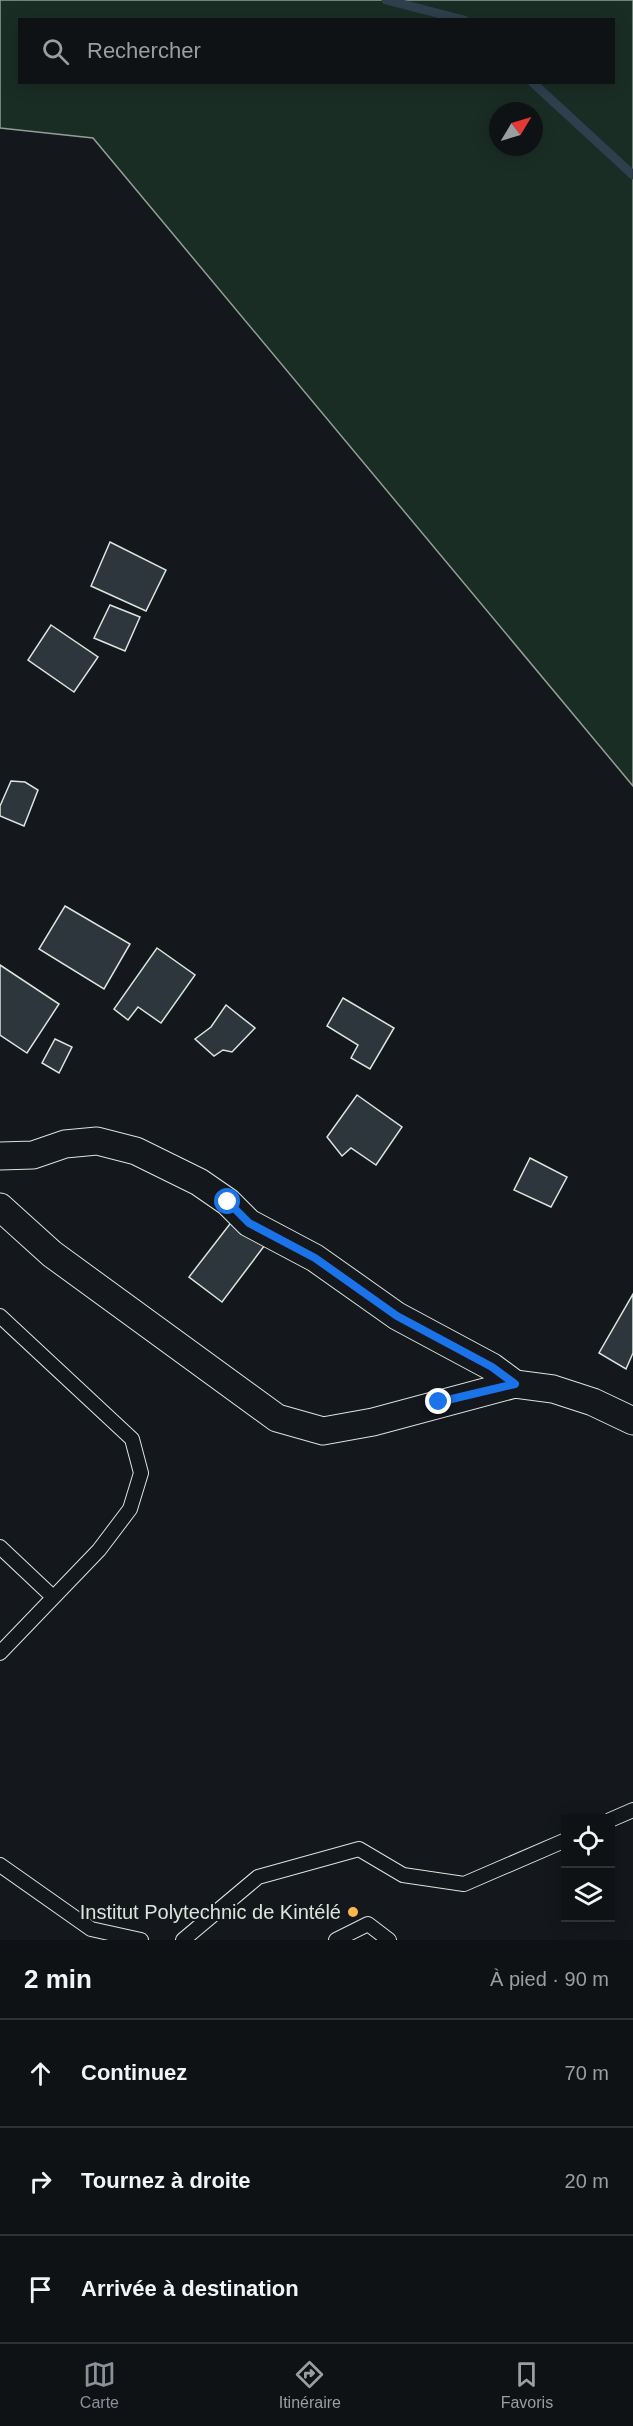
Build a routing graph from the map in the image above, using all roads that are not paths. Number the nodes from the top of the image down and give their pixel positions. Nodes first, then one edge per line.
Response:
1 (0, 1156) edge
2 (0, 1207) edge
3 (0, 1316) edge
4 (515, 1384) junction
5 (633, 1421) edge
6 (0, 1547) edge
7 (53, 1597) junction
8 (0, 1653) edge
9 (633, 1810) edge
10 (615, 1818) edge
11 (561, 1842) edge
12 (0, 1865) edge
13 (141, 1940) edge
14 (183, 1940) edge
15 (336, 1940) edge
16 (390, 1940) edge

1 - 4 street
2 - 4 street
3 - 7 lane
4 - 5 street
6 - 7 lane
7 - 8 lane
9 - 10 lane
11 - 14 lane
12 - 13 lane
15 - 16 lane

